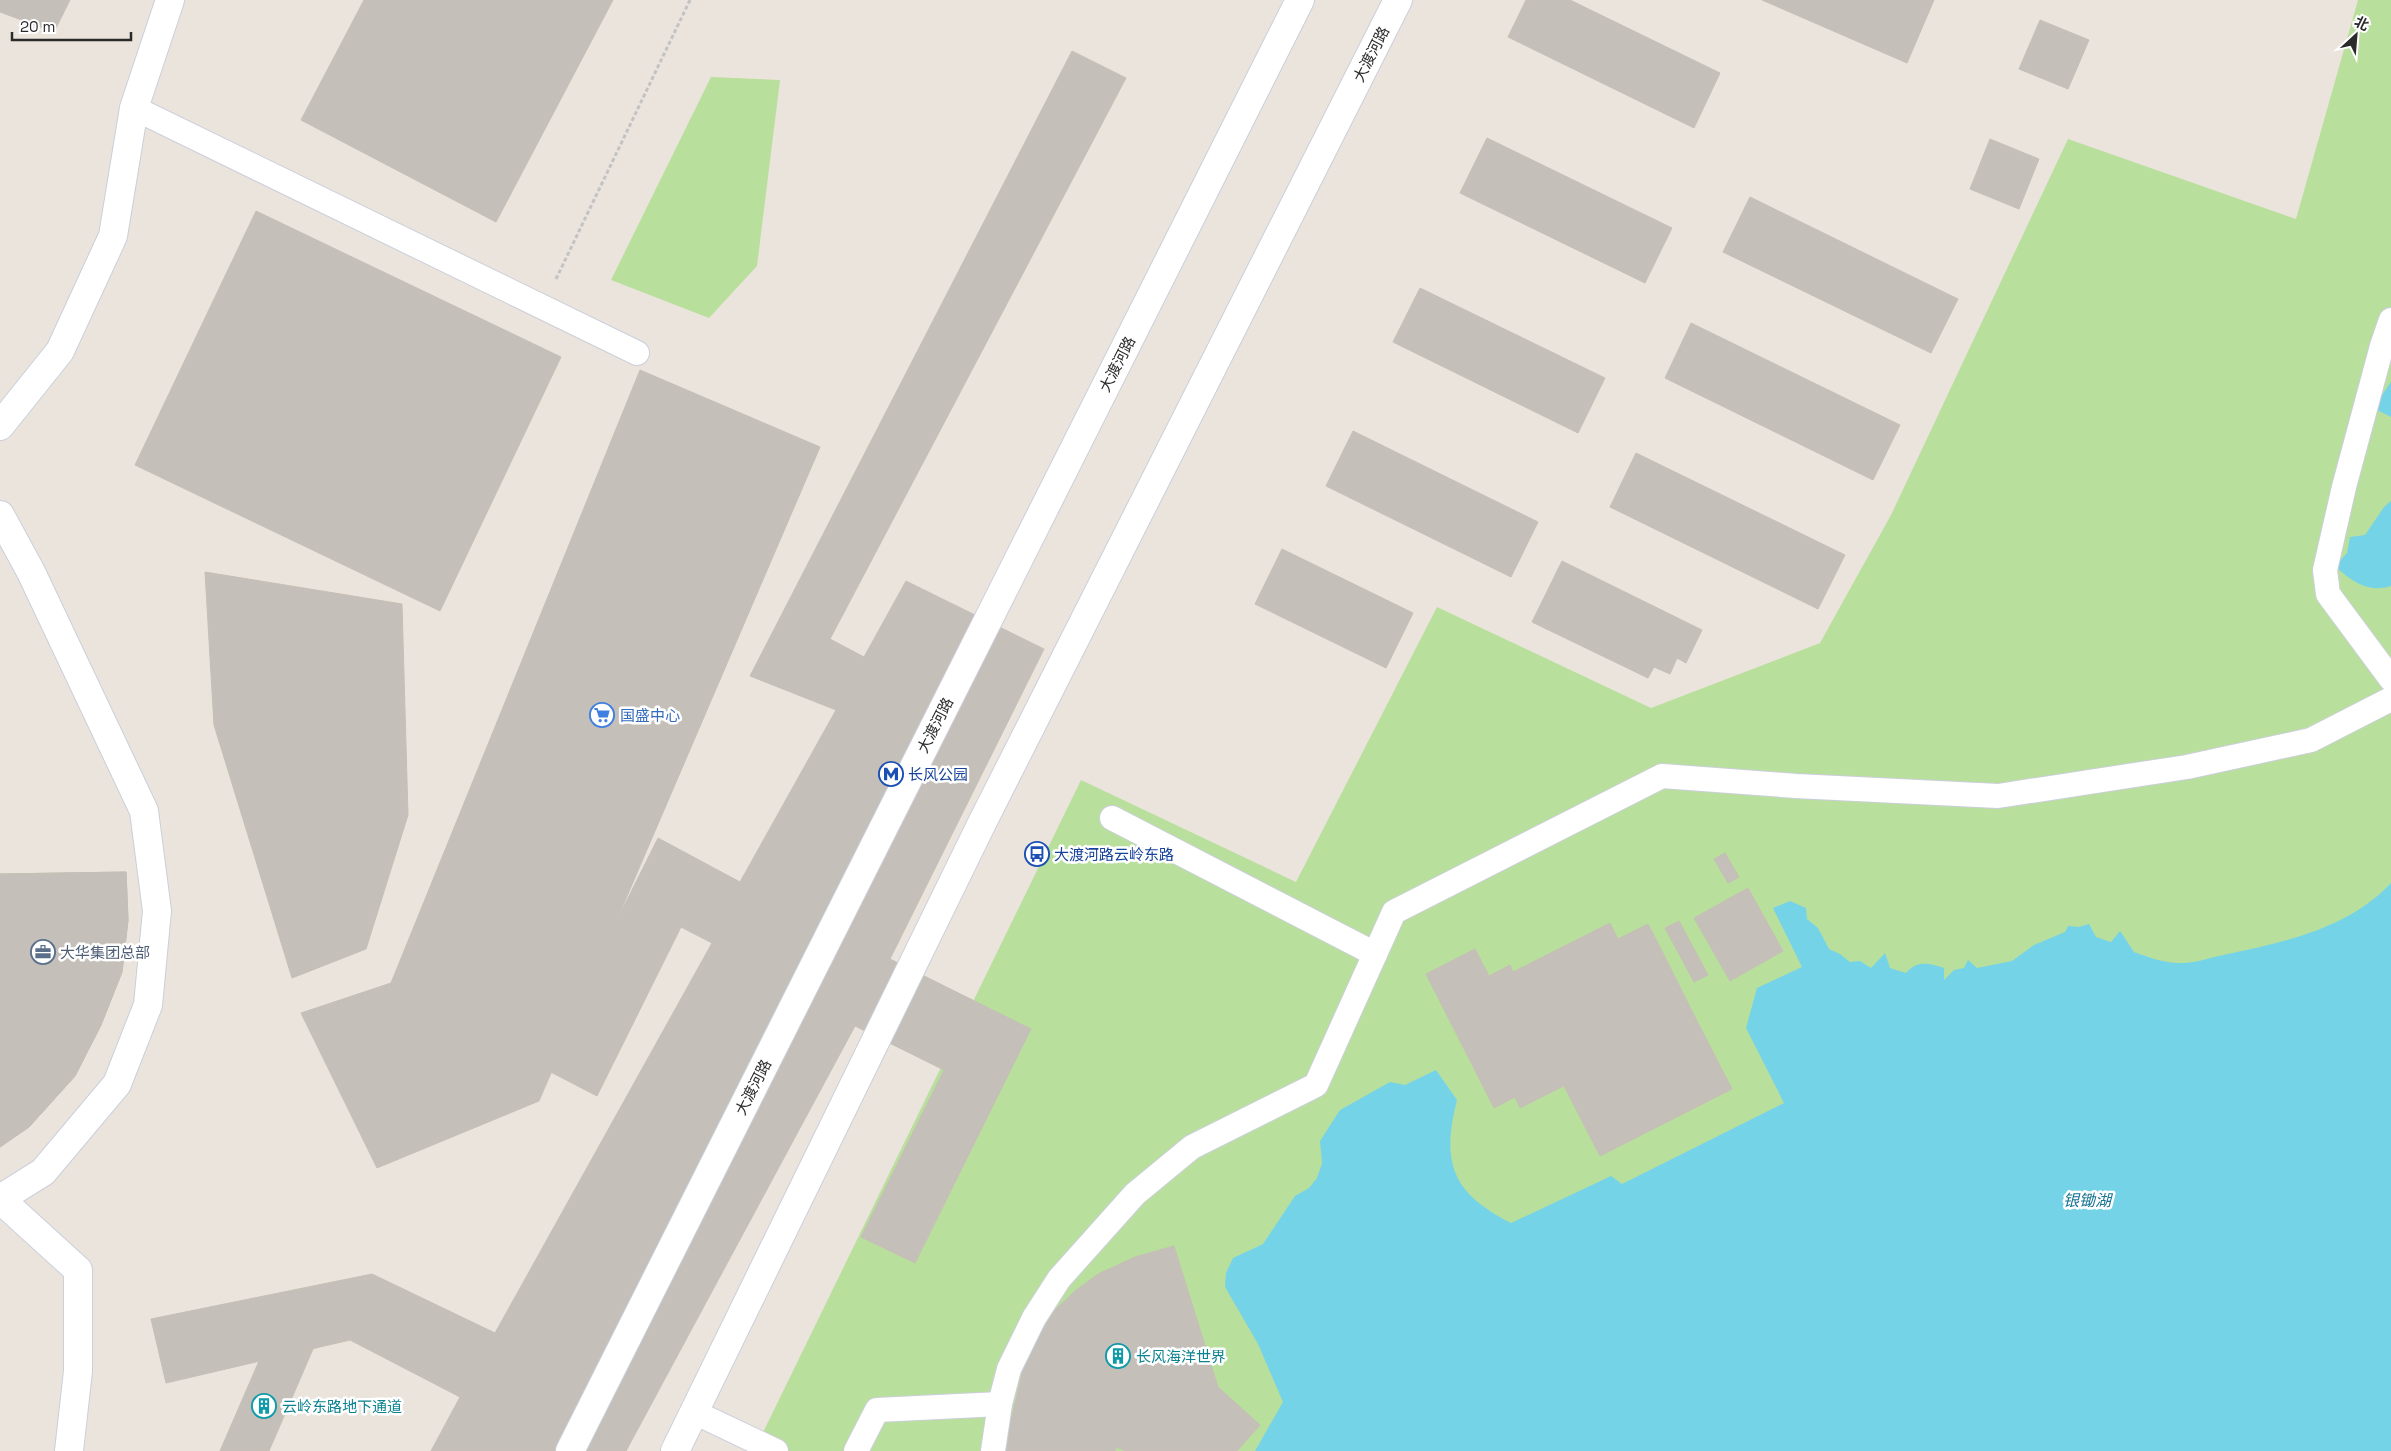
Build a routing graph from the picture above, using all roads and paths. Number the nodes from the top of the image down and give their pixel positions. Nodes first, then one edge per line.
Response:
1 (170, 0) edge
2 (690, 0) edge
3 (1300, 0) edge
4 (1398, 0) edge
5 (134, 108) junction
6 (542, 308) junction
7 (2391, 320) edge
8 (637, 353) dead end
9 (0, 426) edge
10 (0, 515) edge
11 (2391, 679) edge
12 (2391, 700) edge
13 (1112, 818) dead end
14 (1375, 954) junction
15 (0, 1199) edge
16 (1000, 1404) junction
17 (694, 1412) junction
18 (68, 1451) edge
19 (570, 1451) edge
20 (675, 1451) edge
21 (776, 1451) edge
22 (856, 1451) edge
23 (993, 1451) edge

1 - 5 main road
2 - 6 path
3 - 19 main road, 大渡河路
4 - 17 main road, 大渡河路
5 - 6 lane
5 - 9 main road
6 - 8 lane
7 - 11 lane
10 - 15 main road
12 - 14 lane
13 - 14 lane
14 - 16 lane
15 - 18 main road
16 - 22 lane
16 - 23 lane
17 - 20 main road, 大渡河路
17 - 21 lane

